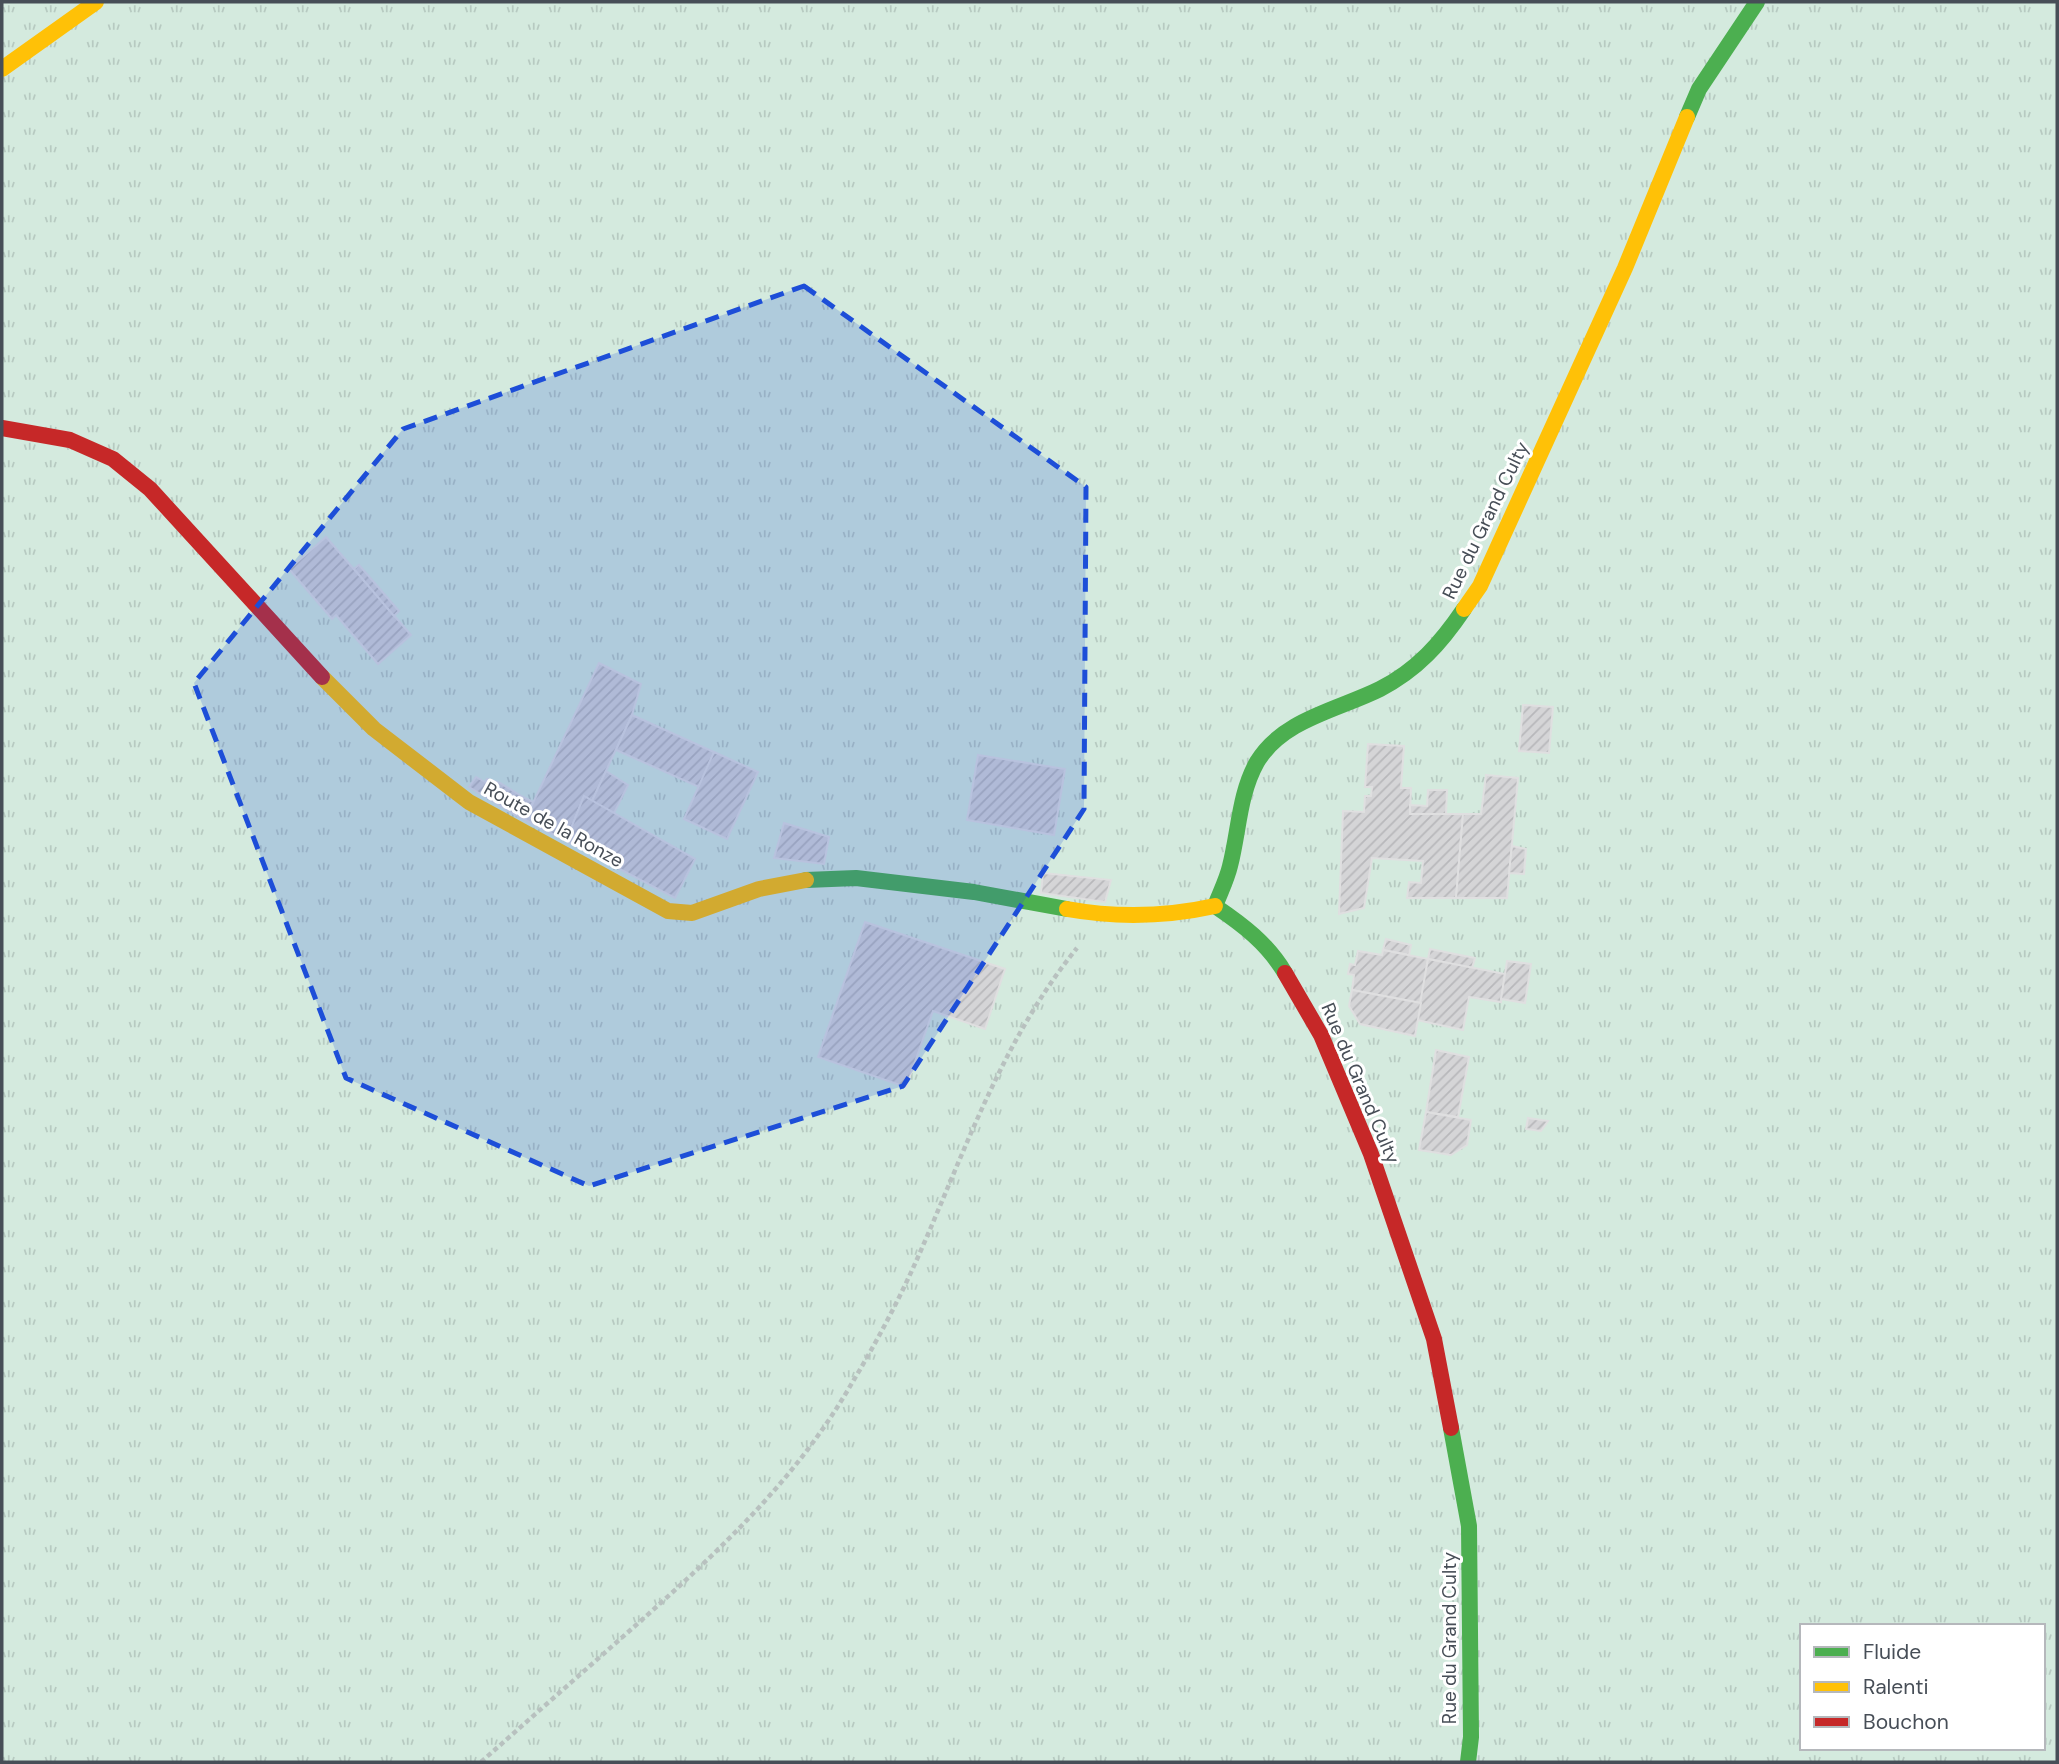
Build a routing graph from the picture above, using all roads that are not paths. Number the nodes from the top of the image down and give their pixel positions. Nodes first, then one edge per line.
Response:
1 (96, 2) edge
2 (1757, 2) edge
3 (2, 69) edge
4 (2, 428) edge
5 (1215, 906) junction
6 (1468, 1762) edge

1 - 3 street
2 - 5 street, Rue du Grand Culty
4 - 5 street, Route de la Ronze
5 - 6 street, Rue du Grand Culty

